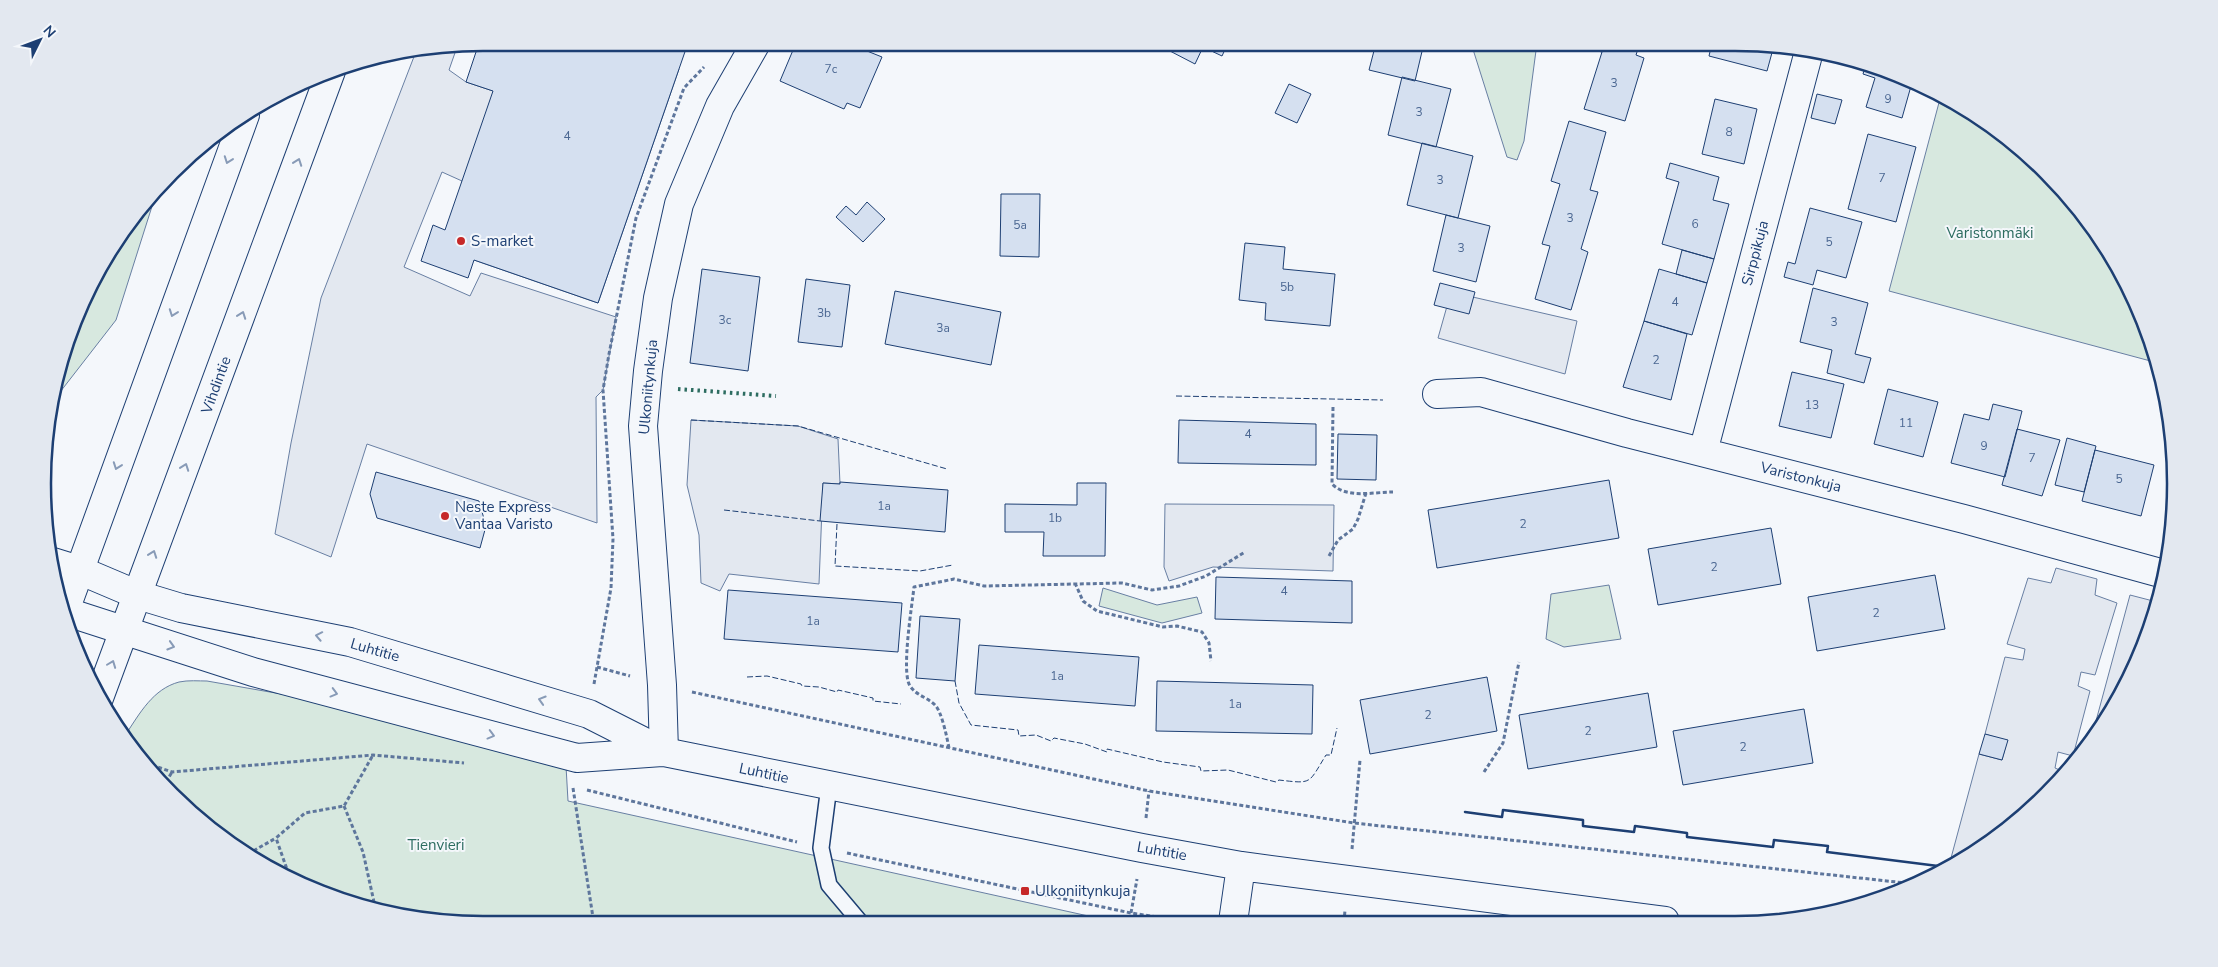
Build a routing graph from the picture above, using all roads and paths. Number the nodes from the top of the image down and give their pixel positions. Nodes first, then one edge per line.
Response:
1 (751, 51) edge
2 (1807, 58) edge
3 (328, 80) edge
4 (241, 125) edge
5 (1437, 394) dead end
6 (1333, 407) dead end
7 (1703, 452) junction
8 (1393, 492) dead end
9 (1366, 493) junction
10 (1245, 552) dead end
11 (1329, 556) dead end
12 (59, 564) edge
13 (80, 570) junction
14 (2157, 572) edge
15 (1075, 583) junction
16 (138, 595) junction
17 (68, 602) edge
18 (71, 613) edge
19 (124, 631) junction
20 (1211, 661) dead end
21 (1519, 662) dead end
22 (597, 667) dead end
23 (662, 685) junction
24 (103, 688) edge
25 (949, 748) junction
26 (664, 752) junction
27 (373, 755) junction
28 (1360, 760) dead end
29 (469, 764) dead end
30 (157, 767) edge
31 (172, 772) junction
32 (1484, 772) dead end
33 (168, 779) edge
34 (829, 786) junction
35 (344, 806) junction
36 (1354, 823) junction
37 (276, 838) junction
38 (822, 848) junction
39 (255, 850) edge
40 (1241, 866) junction
41 (287, 868) edge
42 (1901, 882) edge
43 (374, 901) edge
44 (593, 916) edge
45 (855, 916) edge
46 (1149, 916) edge
47 (1234, 916) edge
48 (1626, 916) edge

1 - 23 street, Ulkoniitynkuja
2 - 7 street, Sirppikuja
16 -> 3 street, Vihdintie
4 -> 13 street
5 - 7 street, Varistonkuja
6 - 9 path
7 - 14 street, Varistonkuja
8 - 9 path
9 - 11 path
10 - 15 path
12 - 13 street, Luhtitie
13 - 16 street, Luhtitie
13 - 17 street
15 - 20 path
15 - 25 path
16 - 19 street, Vihdintie
26 -> 16 street, Luhtitie
18 - 19 street, Luhtitie
24 -> 19 street, Vihdintie
19 -> 26 street, Luhtitie
21 - 32 path
22 - 23 path
23 - 25 path
23 - 26 street, Ulkoniitynkuja
25 - 36 path
26 - 34 street, Luhtitie
27 - 29 path
27 - 31 path
27 - 35 path
28 - 36 path
30 - 31 path
31 - 33 path
34 - 38 lane
34 - 40 street, Luhtitie
35 - 37 path
35 - 43 path
36 - 42 path
37 - 39 path
37 - 41 path
38 - 44 path
38 - 45 lane
38 - 46 path
40 - 47 street
40 - 48 street, Luhtitie

